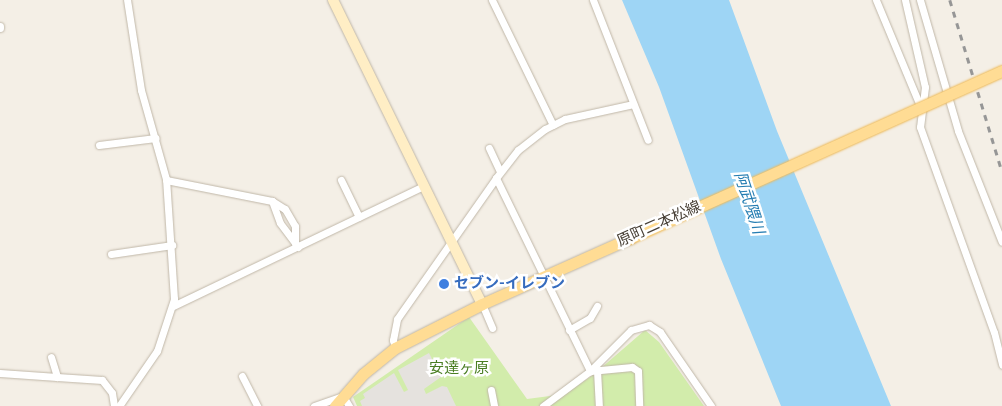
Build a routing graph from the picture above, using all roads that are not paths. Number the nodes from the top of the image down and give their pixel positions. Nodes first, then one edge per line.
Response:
1 (127, 0) edge
2 (333, 0) edge
3 (492, 0) edge
4 (593, 0) edge
5 (876, 0) edge
6 (905, 0) edge
7 (920, 0) edge
8 (1002, 71) edge
9 (633, 104) junction
10 (921, 108) junction
11 (553, 125) junction
12 (156, 138) junction
13 (648, 140) dead end
14 (99, 145) dead end
15 (489, 148) dead end
16 (498, 175) junction
17 (166, 180) junction
18 (341, 180) dead end
19 (424, 186) junction
20 (272, 201) junction
21 (360, 217) junction
22 (452, 240) junction
23 (1002, 242) edge
24 (172, 245) junction
25 (297, 245) junction
26 (111, 254) dead end
27 (543, 276) junction
28 (482, 304) junction
29 (173, 306) junction
30 (597, 306) dead end
31 (492, 328) dead end
32 (569, 330) junction
33 (395, 348) junction
34 (51, 357) dead end
35 (1002, 365) edge
36 (593, 370) junction
37 (0, 373) edge
38 (242, 376) dead end
39 (56, 377) junction
40 (491, 390) dead end
41 (346, 401) edge
42 (114, 406) edge
43 (119, 406) edge
44 (257, 406) edge
45 (314, 406) edge
46 (335, 406) edge
47 (494, 406) edge
48 (543, 406) edge
49 (599, 406) edge
50 (640, 406) edge
51 (711, 406) edge

1 - 12 street
2 - 19 street
3 - 11 street
4 - 9 street
5 - 10 street
6 - 35 street
7 - 23 street
8 - 10 main road, 原町二本松線, bridge
9 - 11 street
9 - 13 street
10 - 27 main road, 原町二本松線, bridge
11 - 16 street
12 - 14 street
12 - 17 street
15 - 16 street
16 - 22 street
16 - 27 street
17 - 20 street
17 - 24 street
18 - 21 street
19 - 21 street
19 - 22 street
20 - 25 street
20 - 25 street
21 - 25 street
22 - 28 street
22 - 33 street
24 - 26 street
24 - 29 street
25 - 29 street
27 - 28 main road, 原町二本松線
27 - 32 street
28 - 31 street
28 - 33 main road, 原町二本松線
29 - 43 street
30 - 32 street
32 - 36 street
33 - 41 main road, 原町二本松線
34 - 39 street
36 - 48 street
36 - 49 street
36 - 50 street
36 - 51 street
37 - 39 street
38 - 44 street
39 - 42 street
40 - 47 street
41 - 45 street
41 - 46 main road, 原町二本松線

